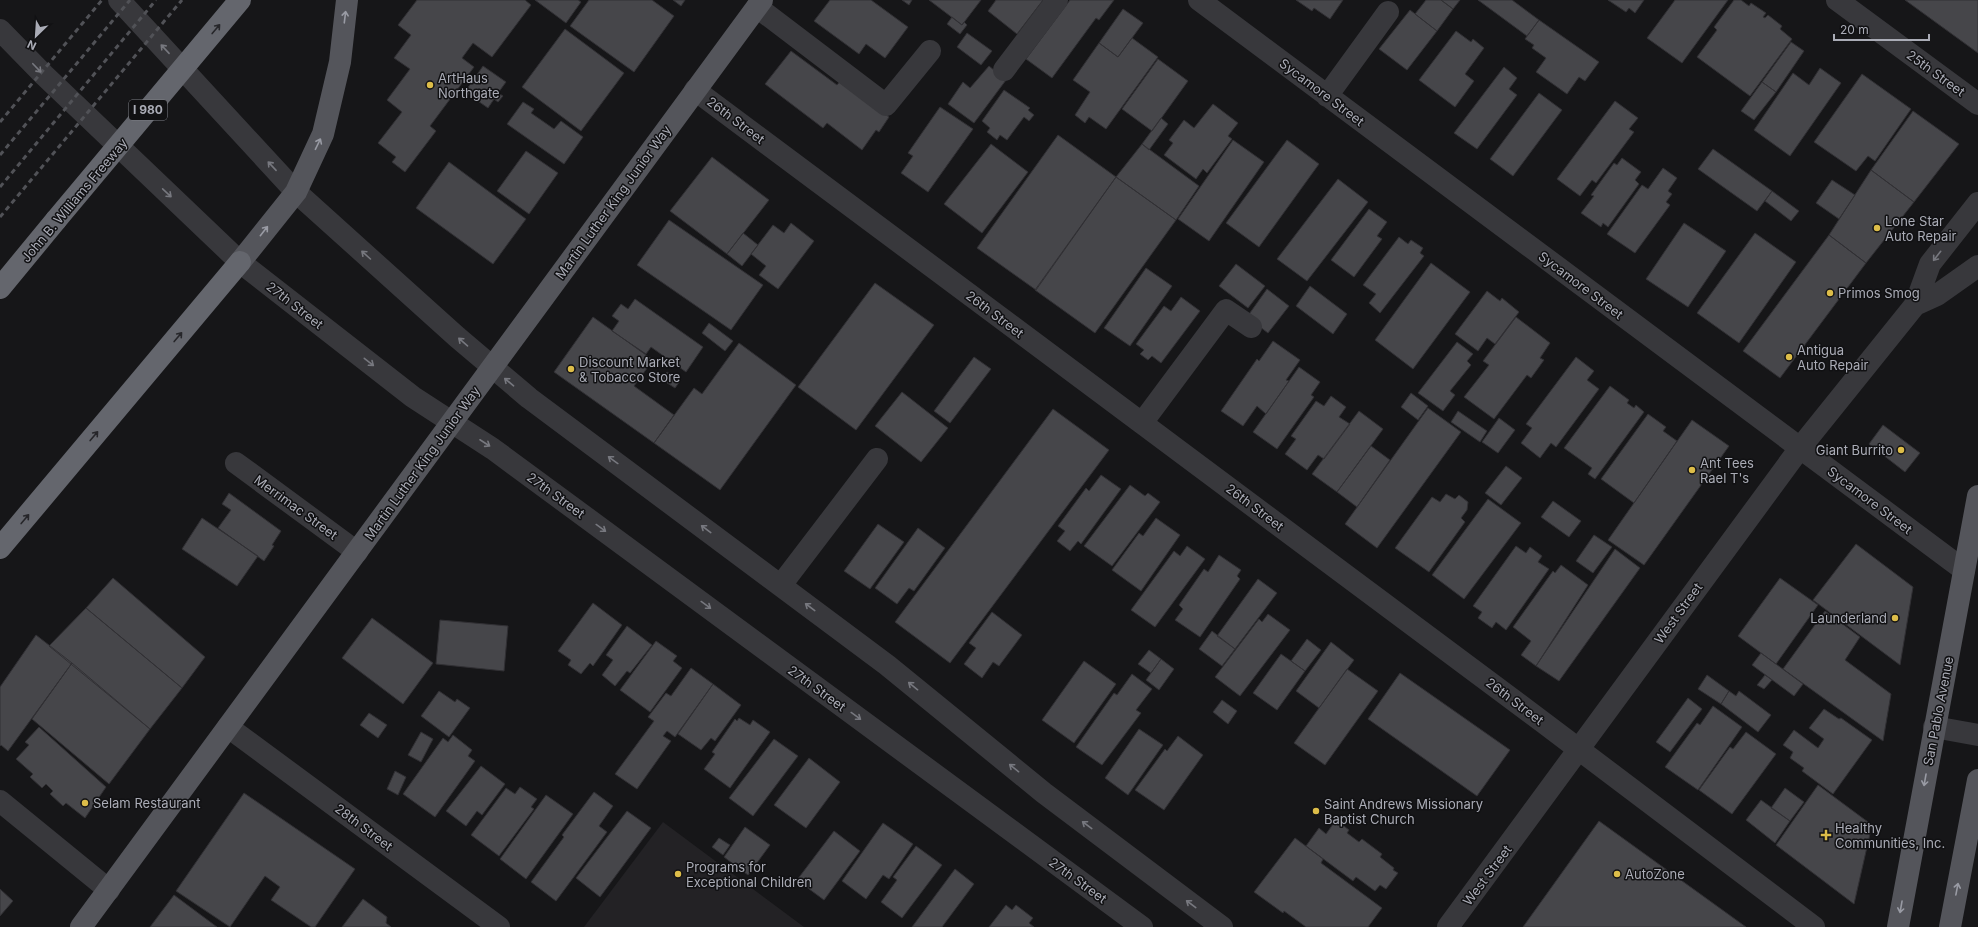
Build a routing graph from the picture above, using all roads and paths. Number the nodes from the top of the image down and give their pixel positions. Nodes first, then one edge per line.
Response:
1 (119, 0) edge
2 (240, 0) edge
3 (347, 0) edge
4 (1057, 0) edge
5 (1199, 0) edge
6 (1837, 0) edge
7 (760, 4) edge
8 (1388, 12) dead end
9 (0, 30) edge
10 (930, 51) dead end
11 (1004, 70) dead end
12 (696, 90) junction
13 (1328, 96) junction
14 (1978, 104) edge
15 (296, 192) junction
16 (1978, 203) edge
17 (240, 262) junction
18 (1978, 266) edge
19 (15, 270) junction
20 (0, 288) edge
21 (0, 298) edge
22 (1915, 305) junction
23 (1251, 327) dead end
24 (492, 368) junction
25 (452, 422) junction
26 (1142, 423) junction
27 (1800, 448) junction
28 (877, 459) dead end
29 (236, 463) dead end
30 (1978, 496) edge
31 (0, 548) edge
32 (357, 552) junction
33 (1964, 570) junction
34 (781, 585) junction
35 (228, 727) junction
36 (1934, 728) junction
37 (1978, 735) edge
38 (1579, 749) junction
39 (1978, 780) edge
40 (0, 801) edge
41 (109, 890) junction
42 (82, 927) edge
43 (499, 927) edge
44 (1142, 927) edge
45 (1222, 927) edge
46 (1448, 927) edge
47 (1814, 927) edge
48 (1898, 927) edge
49 (1950, 927) edge

15 -> 1 street
19 -> 2 highway, John B. Williams Freeway / I 980, bridge
15 -> 3 main road
4 - 11 street
5 - 13 street, Sycamore Street
6 - 14 street, 25th Street
7 - 10 street
7 - 12 main road, Martin Luther King Junior Way
8 - 13 street
9 -> 17 street, 27th Street
12 - 24 main road, Martin Luther King Junior Way
12 - 26 street, 26th Street
13 - 27 street, Sycamore Street
17 -> 15 main road
24 -> 15 street
16 -> 22 street, West Street
17 -> 25 street, 27th Street
31 -> 17 highway
18 - 22 street, West Street
19 - 20 highway, I 980
19 - 21 highway
22 - 27 street, West Street
23 - 26 street
24 - 25 main road, Martin Luther King Junior Way
34 -> 24 street
25 - 32 main road, Martin Luther King Junior Way
25 -> 44 street, 27th Street
26 - 38 street, 26th Street
27 - 33 street, Sycamore Street
27 - 38 street, West Street
28 - 34 street
29 - 32 street, Merrimac Street
30 - 33 main road, San Pablo Avenue
32 - 35 main road, Martin Luther King Junior Way
33 - 36 main road, San Pablo Avenue
45 -> 34 street
35 - 41 main road, Martin Luther King Junior Way
35 - 43 street, 28th Street
36 - 37 street
36 -> 48 main road, San Pablo Avenue
38 - 46 street, West Street
38 - 47 street, 26th Street
49 -> 39 main road
40 - 41 street
41 - 42 main road, Martin Luther King Junior Way

